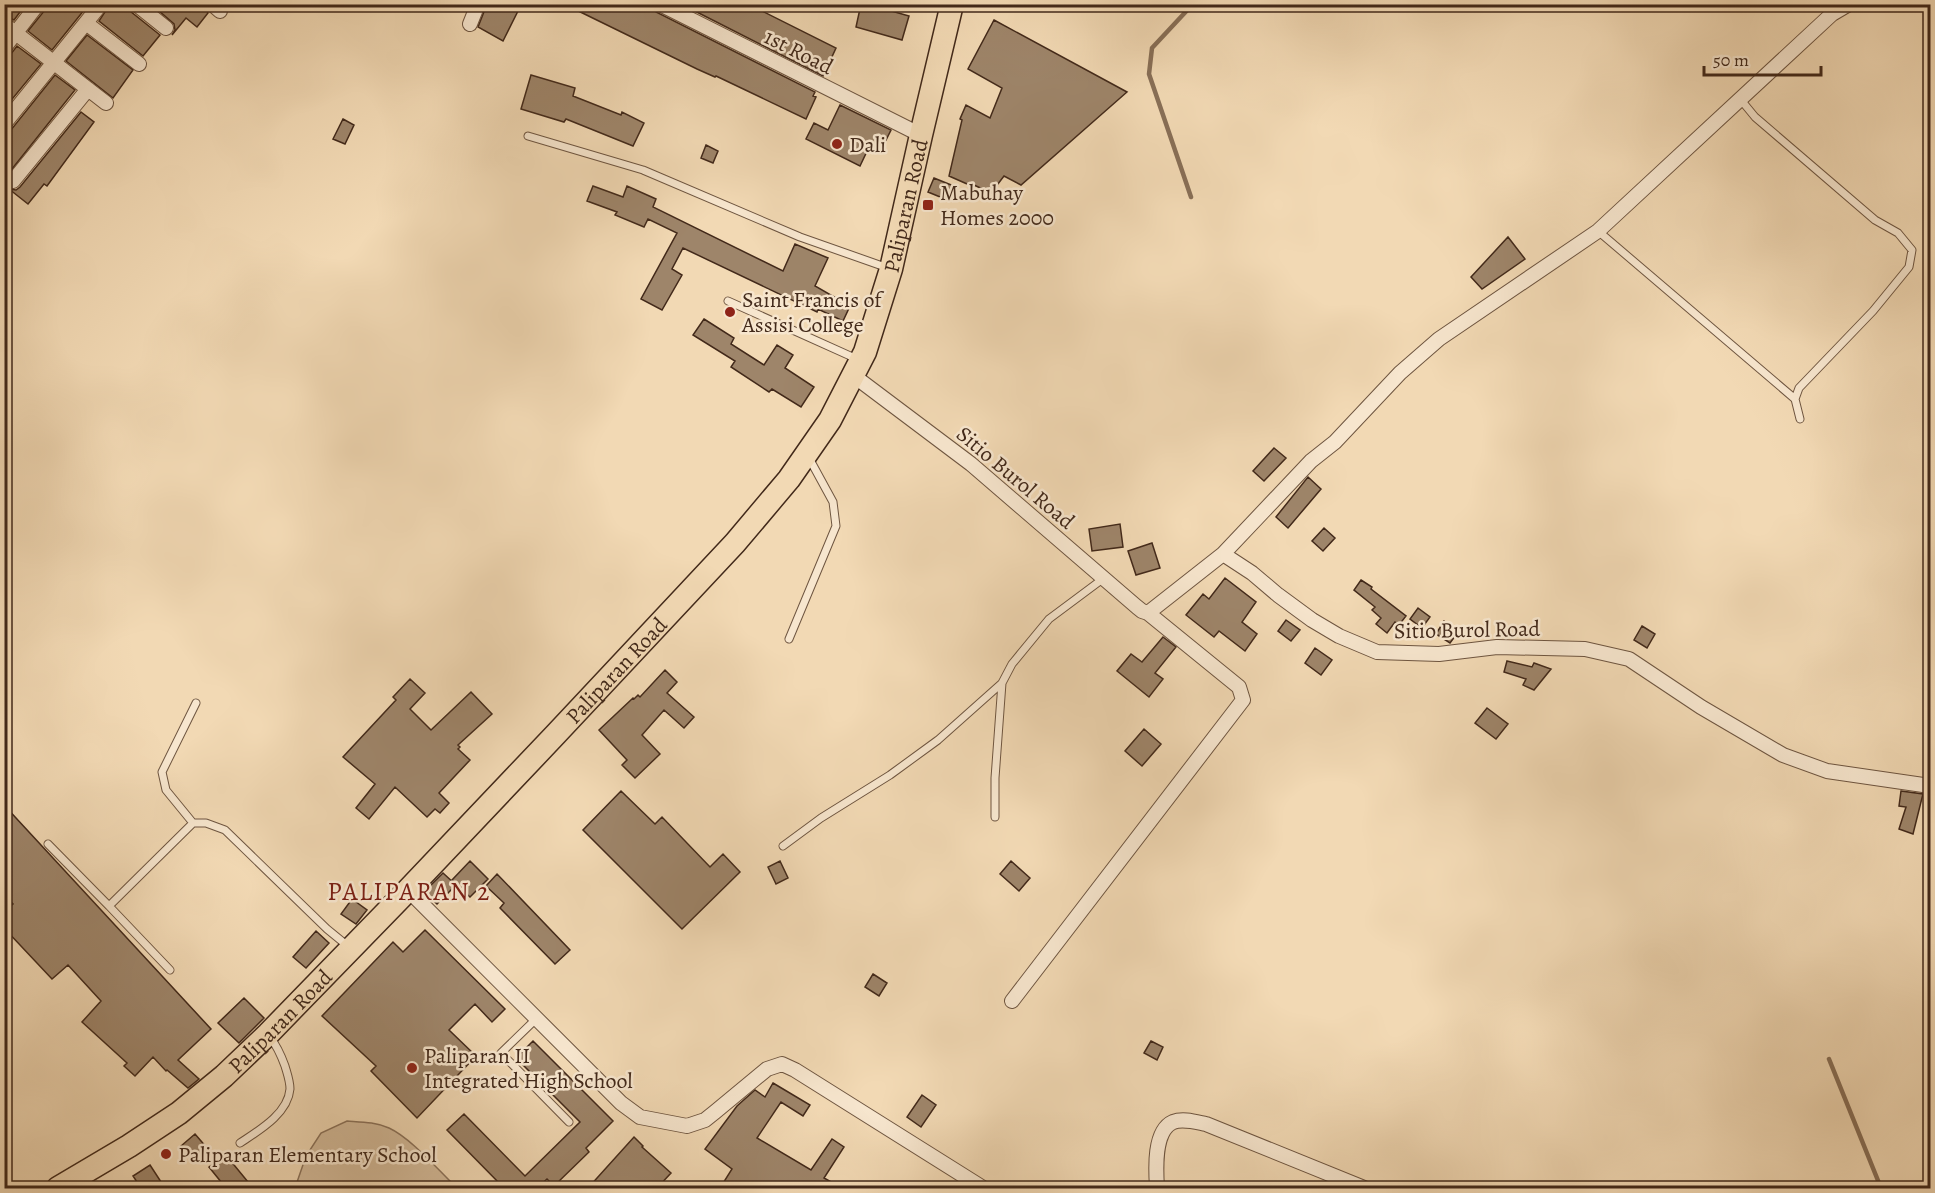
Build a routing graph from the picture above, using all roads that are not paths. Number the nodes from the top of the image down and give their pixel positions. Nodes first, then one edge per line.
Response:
1 (38, 4) edge
2 (101, 4) edge
3 (136, 4) edge
4 (478, 4) edge
5 (660, 4) edge
6 (952, 4) edge
7 (1849, 4) edge
8 (86, 23) junction
9 (4, 24) edge
10 (470, 24) dead end
11 (166, 28) dead end
12 (16, 33) junction
13 (4, 48) edge
14 (55, 63) junction
15 (139, 64) dead end
16 (88, 89) junction
17 (1741, 100) junction
18 (106, 103) dead end
19 (4, 124) edge
20 (921, 135) junction
21 (528, 136) dead end
22 (13, 181) dead end
23 (1598, 231) junction
24 (891, 269) junction
25 (728, 301) dead end
26 (857, 368) junction
27 (1795, 399) junction
28 (1800, 419) dead end
29 (807, 453) junction
30 (1223, 554) junction
31 (1104, 578) junction
32 (1148, 613) junction
33 (789, 639) dead end
34 (1002, 683) junction
35 (196, 704) dead end
36 (1930, 786) edge
37 (995, 817) dead end
38 (193, 824) junction
39 (48, 844) dead end
40 (783, 846) dead end
41 (408, 890) junction
42 (109, 906) junction
43 (351, 949) junction
44 (170, 970) dead end
45 (1012, 1001) dead end
46 (536, 1019) junction
47 (268, 1034) junction
48 (569, 1122) dead end
49 (240, 1143) dead end
50 (962, 1183) edge
51 (58, 1188) edge
52 (982, 1188) edge
53 (1157, 1188) edge
54 (1364, 1188) edge

1 - 12 street
2 - 8 street
3 - 11 street
4 - 10 street
5 - 20 street, 1st Road
6 - 20 main road, Paliparan Road
7 - 17 street
8 - 14 street
8 - 15 street
9 - 12 street
12 - 13 street
12 - 14 street
14 - 16 street
14 - 19 street
16 - 18 street
16 - 22 street
17 - 23 street
17 - 27 lane
20 - 24 main road, Paliparan Road
21 - 24 lane
23 - 27 lane
23 - 30 street
24 - 26 main road, Paliparan Road
25 - 26 lane
26 - 29 main road, Paliparan Road
26 - 31 street, Sitio Burol Road
27 - 28 lane
29 - 33 lane
29 - 41 main road, Paliparan Road
30 - 32 street
30 - 36 street, Sitio Burol Road
31 - 32 street, Sitio Burol Road
31 - 34 lane
32 - 45 street, Sitio Burol Road
34 - 37 lane
34 - 40 lane
35 - 38 lane
38 - 42 lane
38 - 43 lane
39 - 42 lane
41 - 43 main road, Paliparan Road
41 - 46 street
42 - 44 lane
43 - 47 main road, Paliparan Road
46 - 48 lane
46 - 50 street
47 - 49 lane
47 - 51 main road, Paliparan Road
50 - 52 street
53 - 54 street

